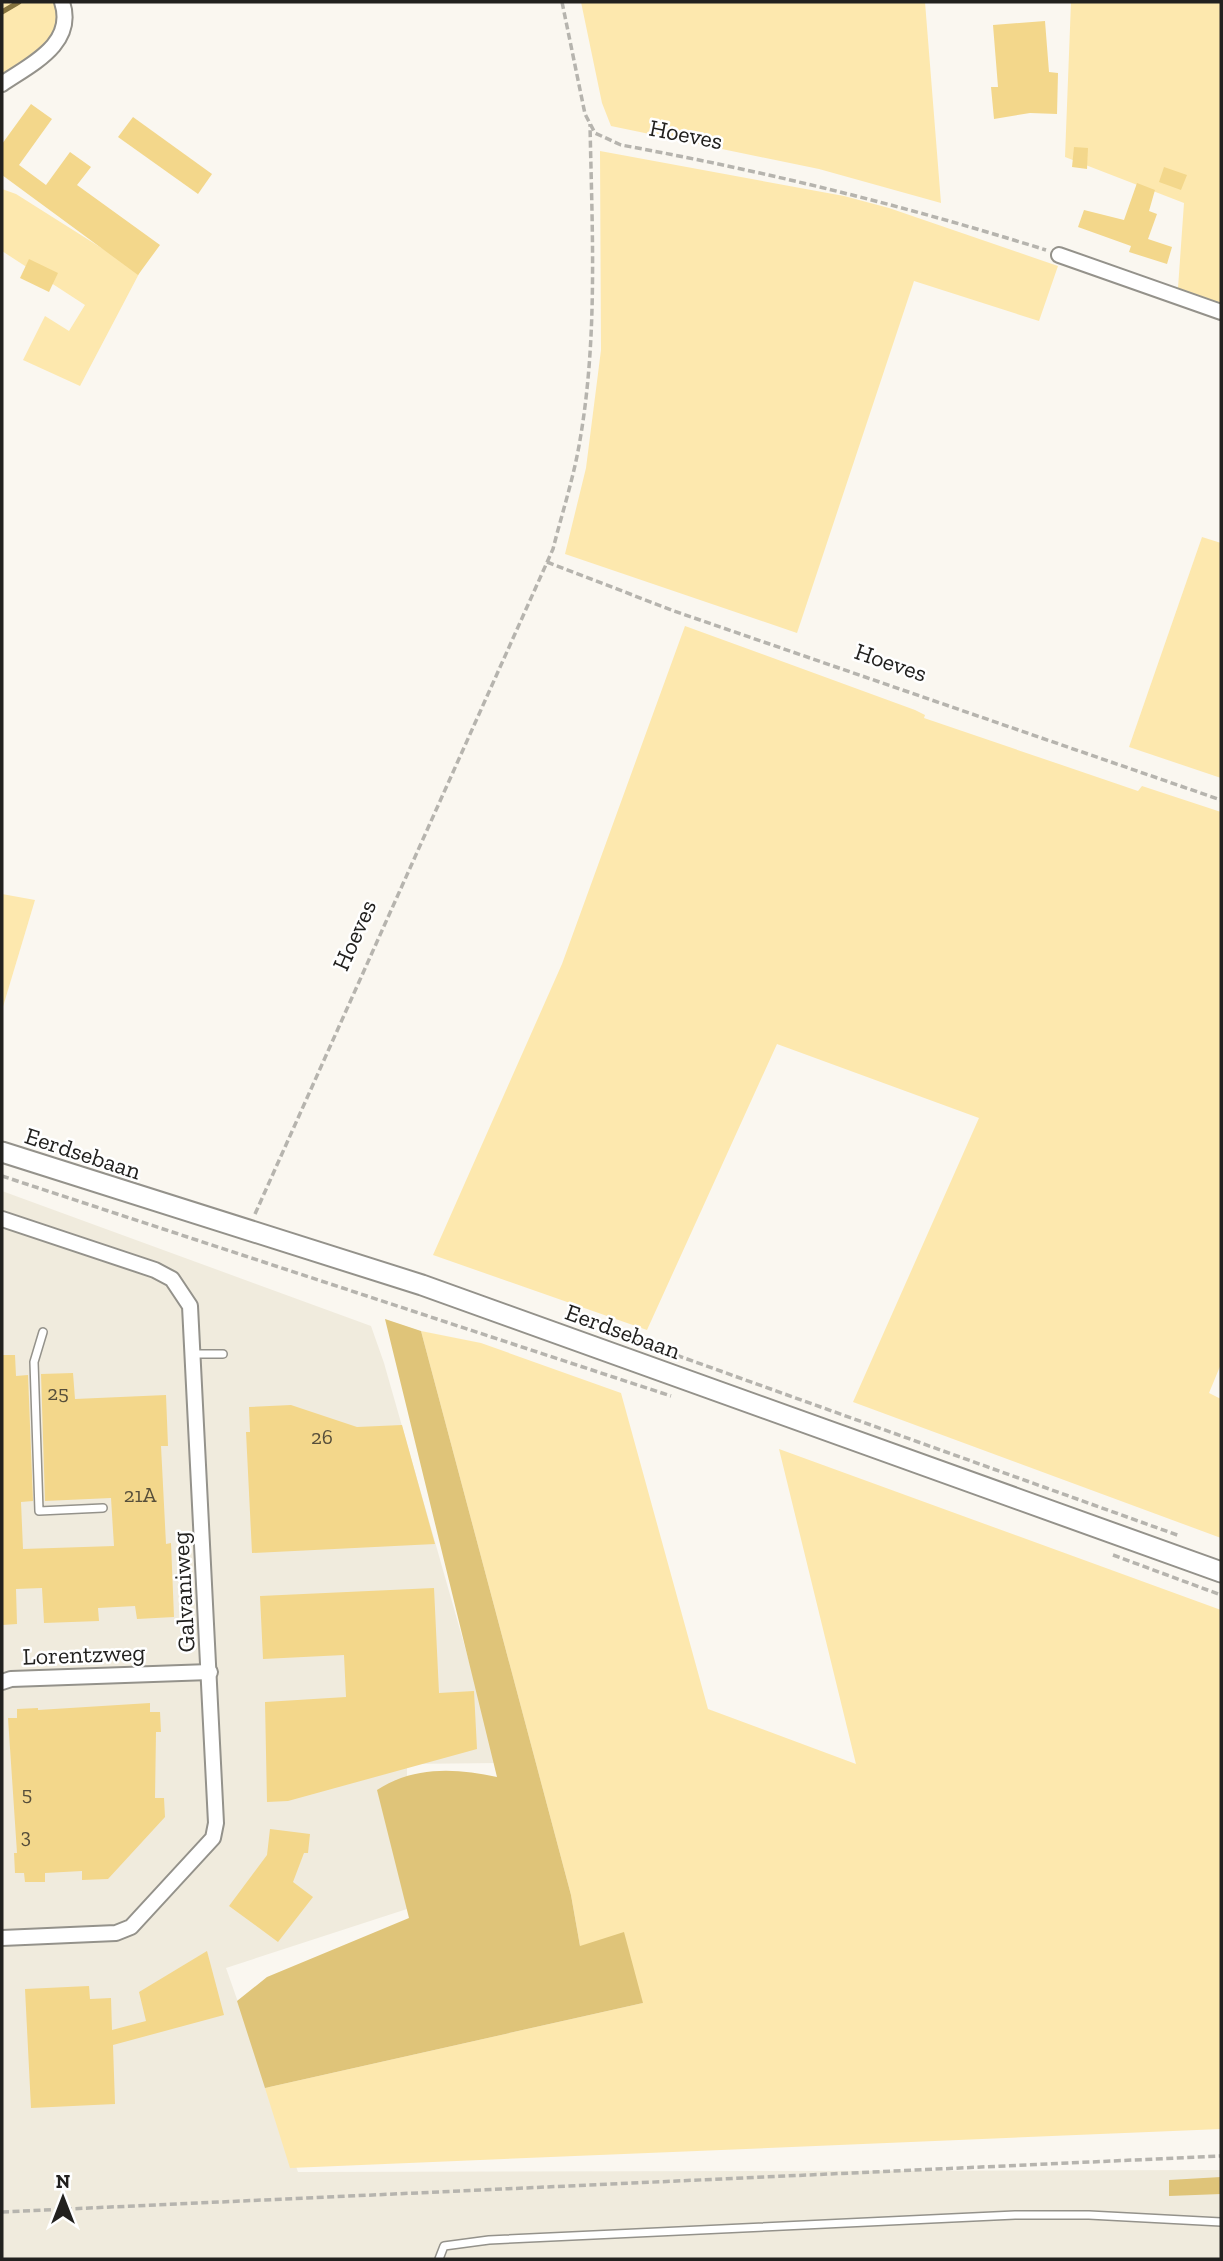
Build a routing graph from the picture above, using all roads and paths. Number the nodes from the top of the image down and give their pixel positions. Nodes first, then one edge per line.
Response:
1 (62, 2) edge
2 (562, 2) edge
3 (2, 84) edge
4 (590, 124) junction
5 (1059, 255) joint
6 (1221, 312) edge
7 (547, 562) junction
8 (1221, 800) edge
9 (2, 1152) edge
10 (2, 1176) edge
11 (255, 1214) dead end
12 (2, 1219) edge
13 (43, 1332) dead end
14 (194, 1354) junction
15 (223, 1354) dead end
16 (682, 1399) dead end
17 (103, 1508) dead end
18 (1105, 1552) dead end
19 (1221, 1572) edge
20 (1221, 1595) edge
21 (210, 1672) junction
22 (2, 1682) edge
23 (2, 1938) edge
24 (1221, 2156) edge
25 (2, 2212) edge
26 (1221, 2222) edge
27 (439, 2259) edge

1 - 3 street
2 - 4 path, Hoeves
4 - 5 path, Hoeves
4 - 7 path, Hoeves
5 - 6 street
7 - 8 path, Hoeves
7 - 11 path, Hoeves
9 - 19 main road, Eerdsebaan
10 - 16 path, Eerdsebaan
12 - 14 street, Galvaniweg
13 - 17 lane
14 - 15 lane
14 - 21 street, Galvaniweg
18 - 20 path
21 - 22 street, Lorentzweg
21 - 23 street, Galvaniweg
24 - 25 path
26 - 27 lane

